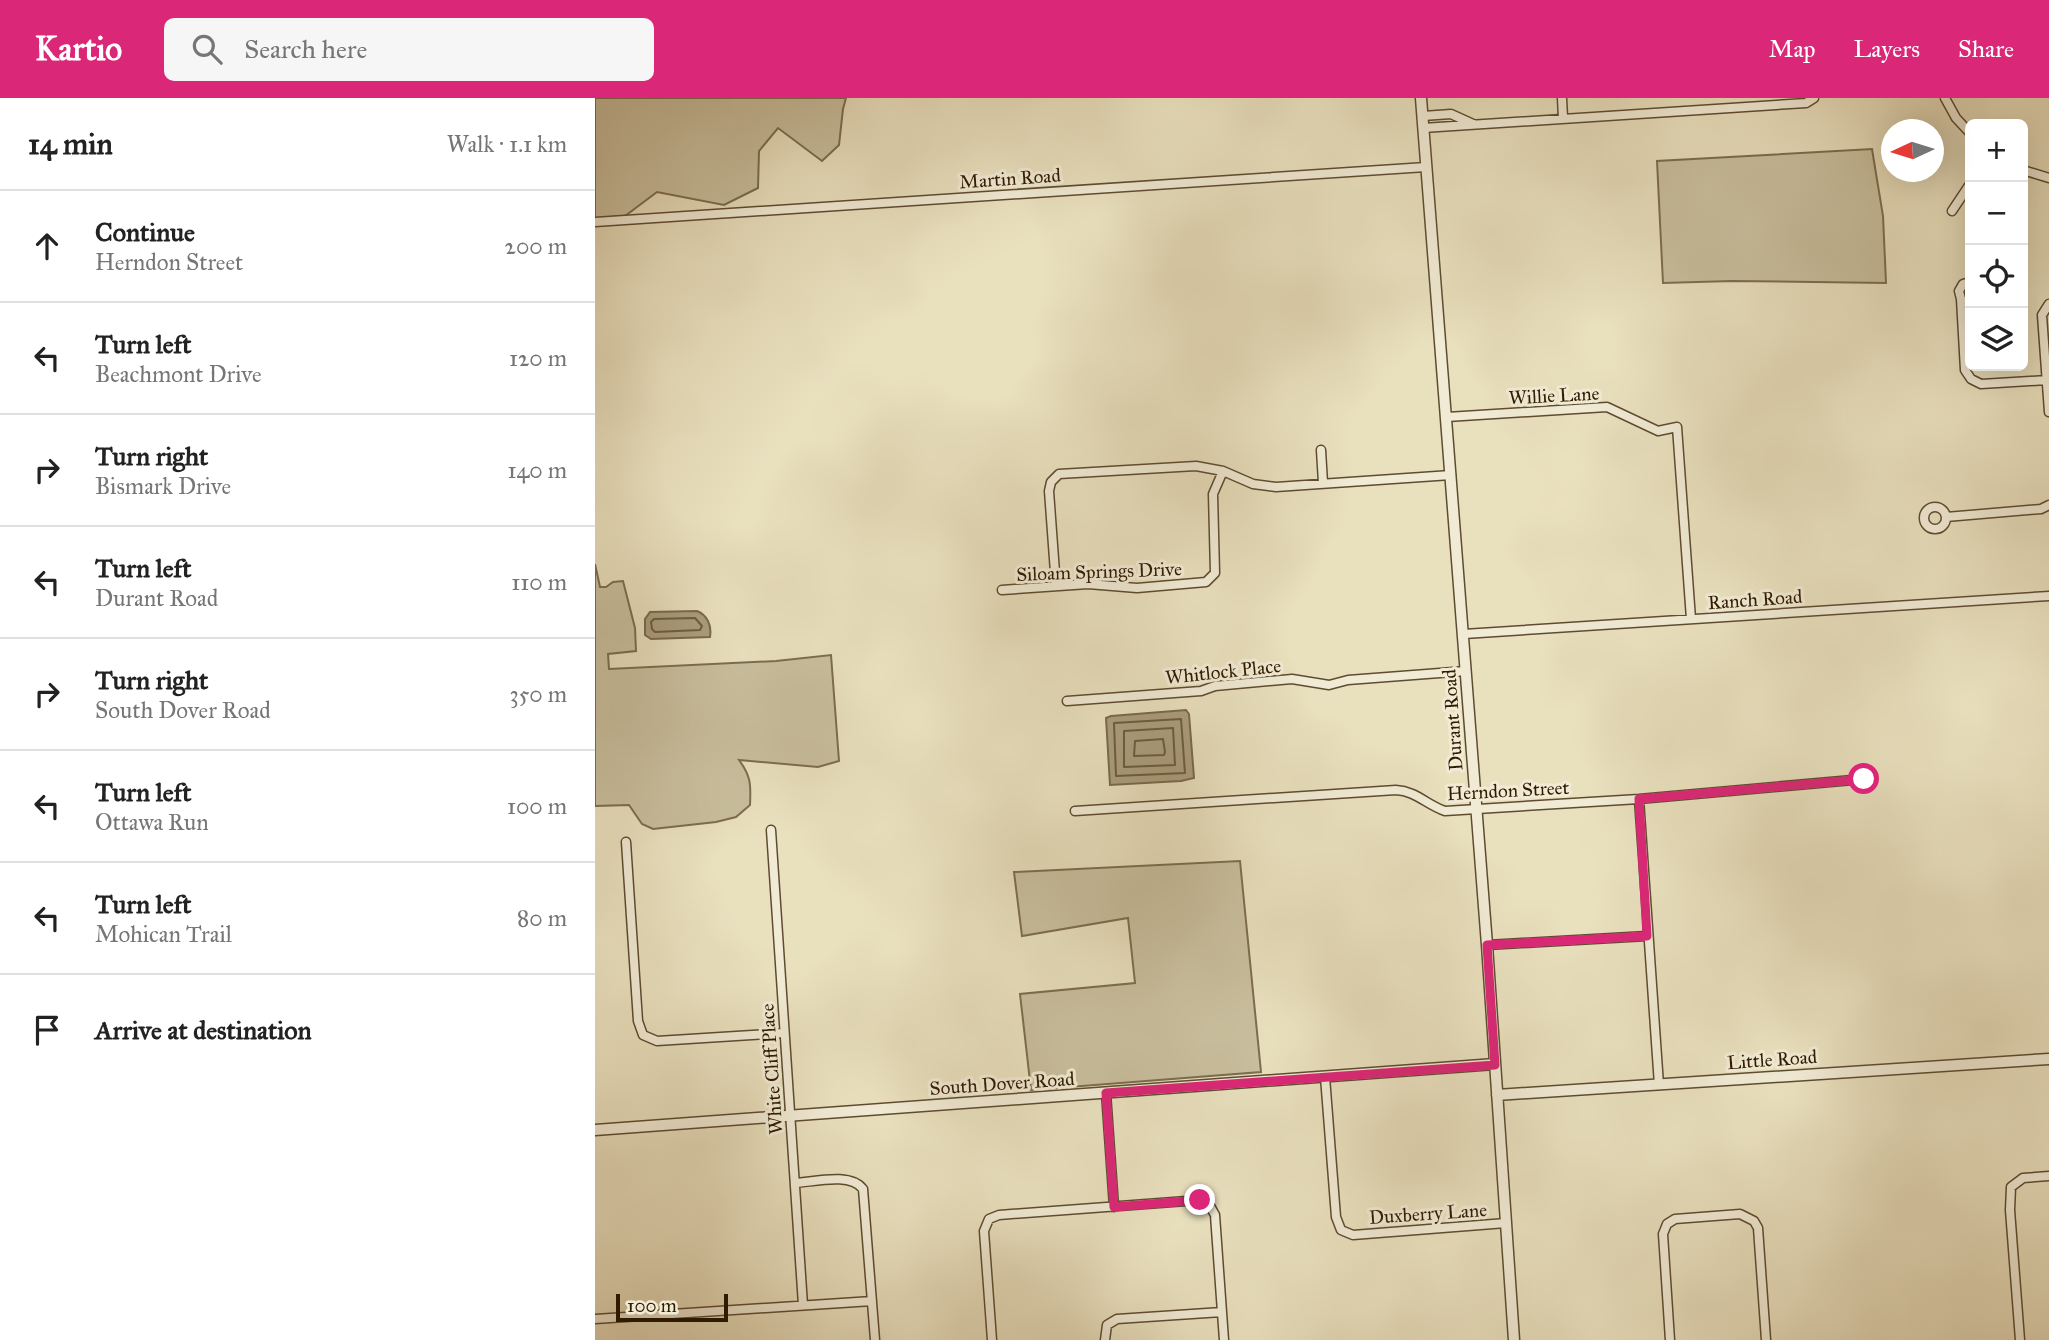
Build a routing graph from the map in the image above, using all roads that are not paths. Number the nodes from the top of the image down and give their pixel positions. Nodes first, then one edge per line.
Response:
1 (1421, 98) edge
2 (1562, 98) edge
3 (1814, 98) edge
4 (1945, 98) edge
5 (1423, 116) junction
6 (1563, 118) junction
7 (1473, 124) junction
8 (1423, 128) junction
9 (1965, 128) edge
10 (1426, 167) junction
11 (2028, 172) edge
12 (2049, 178) edge
13 (1965, 192) edge
14 (1952, 211) dead end
15 (595, 222) edge
16 (1965, 284) edge
17 (1961, 299) junction
18 (1965, 301) edge
19 (2049, 303) edge
20 (2047, 380) junction
21 (2049, 412) edge
22 (1447, 417) junction
23 (1321, 450) dead end
24 (1223, 471) junction
25 (1451, 475) junction
26 (1323, 483) junction
27 (2049, 505) edge
28 (1947, 517) dead end
29 (1056, 586) junction
30 (1002, 590) dead end
31 (2049, 596) edge
32 (1691, 619) junction
33 (1464, 634) junction
34 (1466, 671) junction
35 (1067, 701) dead end
36 (1864, 779) dead end
37 (1639, 799) junction
38 (1475, 809) junction
39 (1075, 811) dead end
40 (771, 830) dead end
41 (626, 842) dead end
42 (1647, 936) junction
43 (1487, 945) junction
44 (784, 1033) junction
45 (2049, 1059) edge
46 (1495, 1065) junction
47 (1325, 1077) junction
48 (1659, 1084) junction
49 (1106, 1093) junction
50 (1497, 1096) junction
51 (790, 1116) junction
52 (595, 1130) edge
53 (2049, 1176) edge
54 (795, 1183) junction
55 (1114, 1207) junction
56 (1506, 1223) junction
57 (872, 1301) junction
58 (803, 1305) junction
59 (1222, 1312) junction
60 (595, 1319) edge
61 (874, 1340) edge
62 (992, 1340) edge
63 (1105, 1340) edge
64 (1224, 1340) edge
65 (1514, 1340) edge
66 (1670, 1340) edge
67 (1766, 1340) edge
68 (2021, 1340) edge

1 - 5 street, Durant Road
2 - 6 street
3 - 6 street
4 - 9 street
5 - 7 street
5 - 8 street, Durant Road
6 - 7 street
7 - 8 street
8 - 10 street, Durant Road
10 - 15 street, Martin Road
10 - 22 street, Durant Road
11 - 12 street
13 - 14 street
16 - 17 street
17 - 18 street
17 - 20 street
19 - 20 street
20 - 21 street
22 - 25 street, Durant Road
22 - 32 street, Willie Lane
23 - 26 street
24 - 26 street
24 - 29 street, Siloam Springs Drive
24 - 29 street
25 - 26 street
25 - 33 street, Durant Road
27 - 28 street
29 - 30 street, Siloam Springs Drive
31 - 32 street, Ranch Road
32 - 33 street, Ranch Road
33 - 34 street, Durant Road
34 - 35 street, Whitlock Place
34 - 38 street, Durant Road
36 - 37 street, Herndon Street
37 - 38 street, Herndon Street
37 - 42 street
38 - 39 street, Herndon Street
38 - 43 street, Durant Road
40 - 44 street, White Cliff Place
41 - 44 street
42 - 43 street
42 - 48 street
43 - 46 street, Durant Road
44 - 51 street, White Cliff Place
45 - 48 street, Little Road
46 - 47 street, South Dover Road
46 - 50 street, Durant Road
47 - 49 street, South Dover Road
47 - 56 street, Duxberry Lane
48 - 50 street, Little Road
49 - 51 street, South Dover Road
49 - 55 street
50 - 56 street, Durant Road
51 - 52 street, South Dover Road
51 - 54 street, White Cliff Place
53 - 68 street
54 - 57 street
54 - 58 street, White Cliff Place
55 - 59 street
55 - 62 street
56 - 65 street, Durant Road
57 - 58 street
57 - 61 street
58 - 60 street
59 - 63 street
59 - 64 street
66 - 67 street

